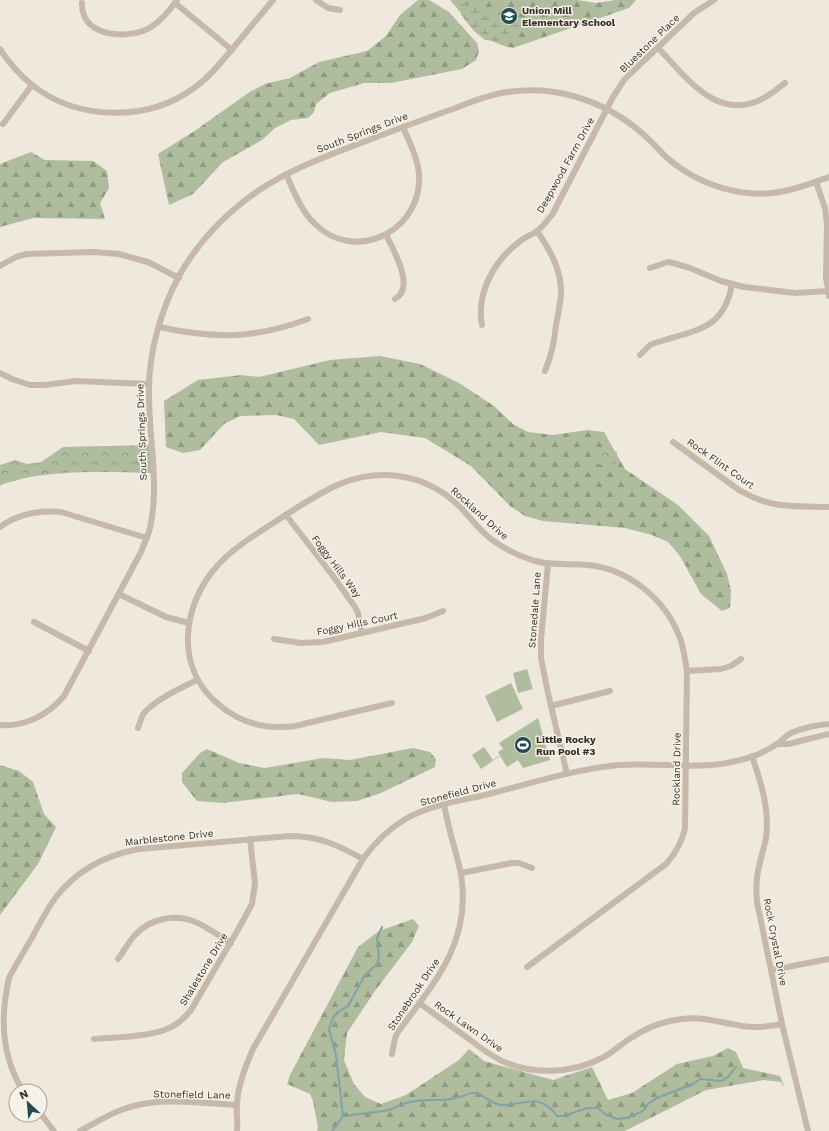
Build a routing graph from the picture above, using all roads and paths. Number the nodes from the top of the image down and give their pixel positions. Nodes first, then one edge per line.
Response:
1 (273, 0) edge
2 (316, 0) edge
3 (714, 0) edge
4 (176, 2) edge
5 (82, 3) dead end
6 (340, 10) dead end
7 (658, 48) junction
8 (0, 49) edge
9 (232, 50) junction
10 (785, 83) dead end
11 (32, 85) junction
12 (607, 109) junction
13 (3, 124) dead end
14 (403, 127) junction
15 (286, 174) junction
16 (829, 177) edge
17 (816, 182) junction
18 (537, 231) junction
19 (386, 235) junction
20 (0, 266) edge
21 (650, 268) dead end
22 (178, 278) junction
23 (732, 284) junction
24 (828, 293) edge
25 (395, 299) dead end
26 (308, 319) dead end
27 (482, 325) dead end
28 (159, 327) junction
29 (640, 355) dead end
30 (545, 371) dead end
31 (0, 373) edge
32 (149, 384) junction
33 (673, 442) dead end
34 (829, 507) edge
35 (286, 515) junction
36 (0, 527) edge
37 (147, 538) junction
38 (548, 564) junction
39 (119, 594) junction
40 (443, 611) dead end
41 (34, 622) dead end
42 (189, 623) junction
43 (362, 633) junction
44 (274, 639) dead end
45 (89, 651) junction
46 (741, 659) dead end
47 (687, 671) junction
48 (197, 680) junction
49 (610, 691) dead end
50 (392, 703) dead end
51 (551, 706) junction
52 (829, 724) edge
53 (0, 725) edge
54 (138, 728) dead end
55 (829, 734) edge
56 (777, 744) junction
57 (752, 756) junction
58 (686, 765) junction
59 (567, 774) junction
60 (444, 805) junction
61 (250, 839) junction
62 (363, 859) junction
63 (532, 868) dead end
64 (461, 873) junction
65 (231, 943) junction
66 (118, 959) dead end
67 (829, 959) edge
68 (526, 967) dead end
69 (772, 970) junction
70 (420, 1003) junction
71 (782, 1024) junction
72 (94, 1039) dead end
73 (392, 1054) dead end
74 (18, 1083) edge
75 (236, 1105) junction
76 (48, 1123) edge
77 (54, 1131) edge
78 (80, 1131) edge
79 (237, 1131) edge
80 (808, 1131) edge

1 - 9 street
2 - 6 street
3 - 7 street, Bluestone Place
4 - 5 street
4 - 9 street
7 - 10 street
7 - 12 street, Bluestone Place
8 - 11 street
9 - 11 street
11 - 13 street
12 - 14 street, South Springs Drive
12 - 17 street, South Springs Drive
12 - 18 street, Deepwood Farm Drive
14 - 15 street, South Springs Drive
14 - 19 street
15 - 19 street
15 - 22 street, South Springs Drive
16 - 17 street, South Springs Drive
17 - 24 street
18 - 27 street, Deepwood Farm Drive
18 - 30 street
19 - 25 street
20 - 22 street
21 - 23 street
22 - 28 street, South Springs Drive
23 - 24 street
23 - 29 street
26 - 28 street
28 - 32 street, South Springs Drive
31 - 32 street
32 - 37 street, South Springs Drive
33 - 34 street, Rock Flint Court
35 - 38 street, Rockland Drive
35 - 42 street, Rockland Drive
35 - 43 street, Foggy Hills Way
36 - 37 street
37 - 39 street, South Springs Drive
38 - 47 street, Rockland Drive
38 - 51 street, Stonedale Lane
39 - 42 street
39 - 45 street, South Springs Drive
40 - 43 street, Foggy Hills Court
41 - 45 street
42 - 48 street, Rockland Drive
43 - 44 street, Foggy Hills Court
45 - 53 street, South Springs Drive
46 - 47 street
47 - 58 street, Rockland Drive
48 - 50 street, Rockland Drive
48 - 54 street
49 - 51 street
51 - 59 street, Stonedale Lane
52 - 56 street, Stonefield Drive
55 - 56 street, Stonefield Drive
56 - 57 street, Stonefield Drive
57 - 58 street, Stonefield Drive
57 - 69 street, Rock Crystal Drive
58 - 59 street, Stonefield Drive
58 - 68 street, Rockland Drive
59 - 60 street, Stonefield Drive
60 - 62 street, Stonefield Drive
60 - 64 street, Stonebrook Drive
61 - 62 street, Marblestone Drive
61 - 65 street, Shalestone Drive
61 - 74 street, Marblestone Drive
62 - 75 street, Stonefield Drive
63 - 64 street
64 - 70 street, Stonebrook Drive
65 - 66 street
65 - 72 street, Shalestone Drive
67 - 69 street
69 - 71 street, Rock Crystal Drive
70 - 71 street, Rock Lawn Drive
70 - 73 street, Stonebrook Drive
71 - 80 street, Rock Crystal Drive
75 - 78 street, Stonefield Lane
75 - 79 street, Stonefield Drive
76 - 77 street

